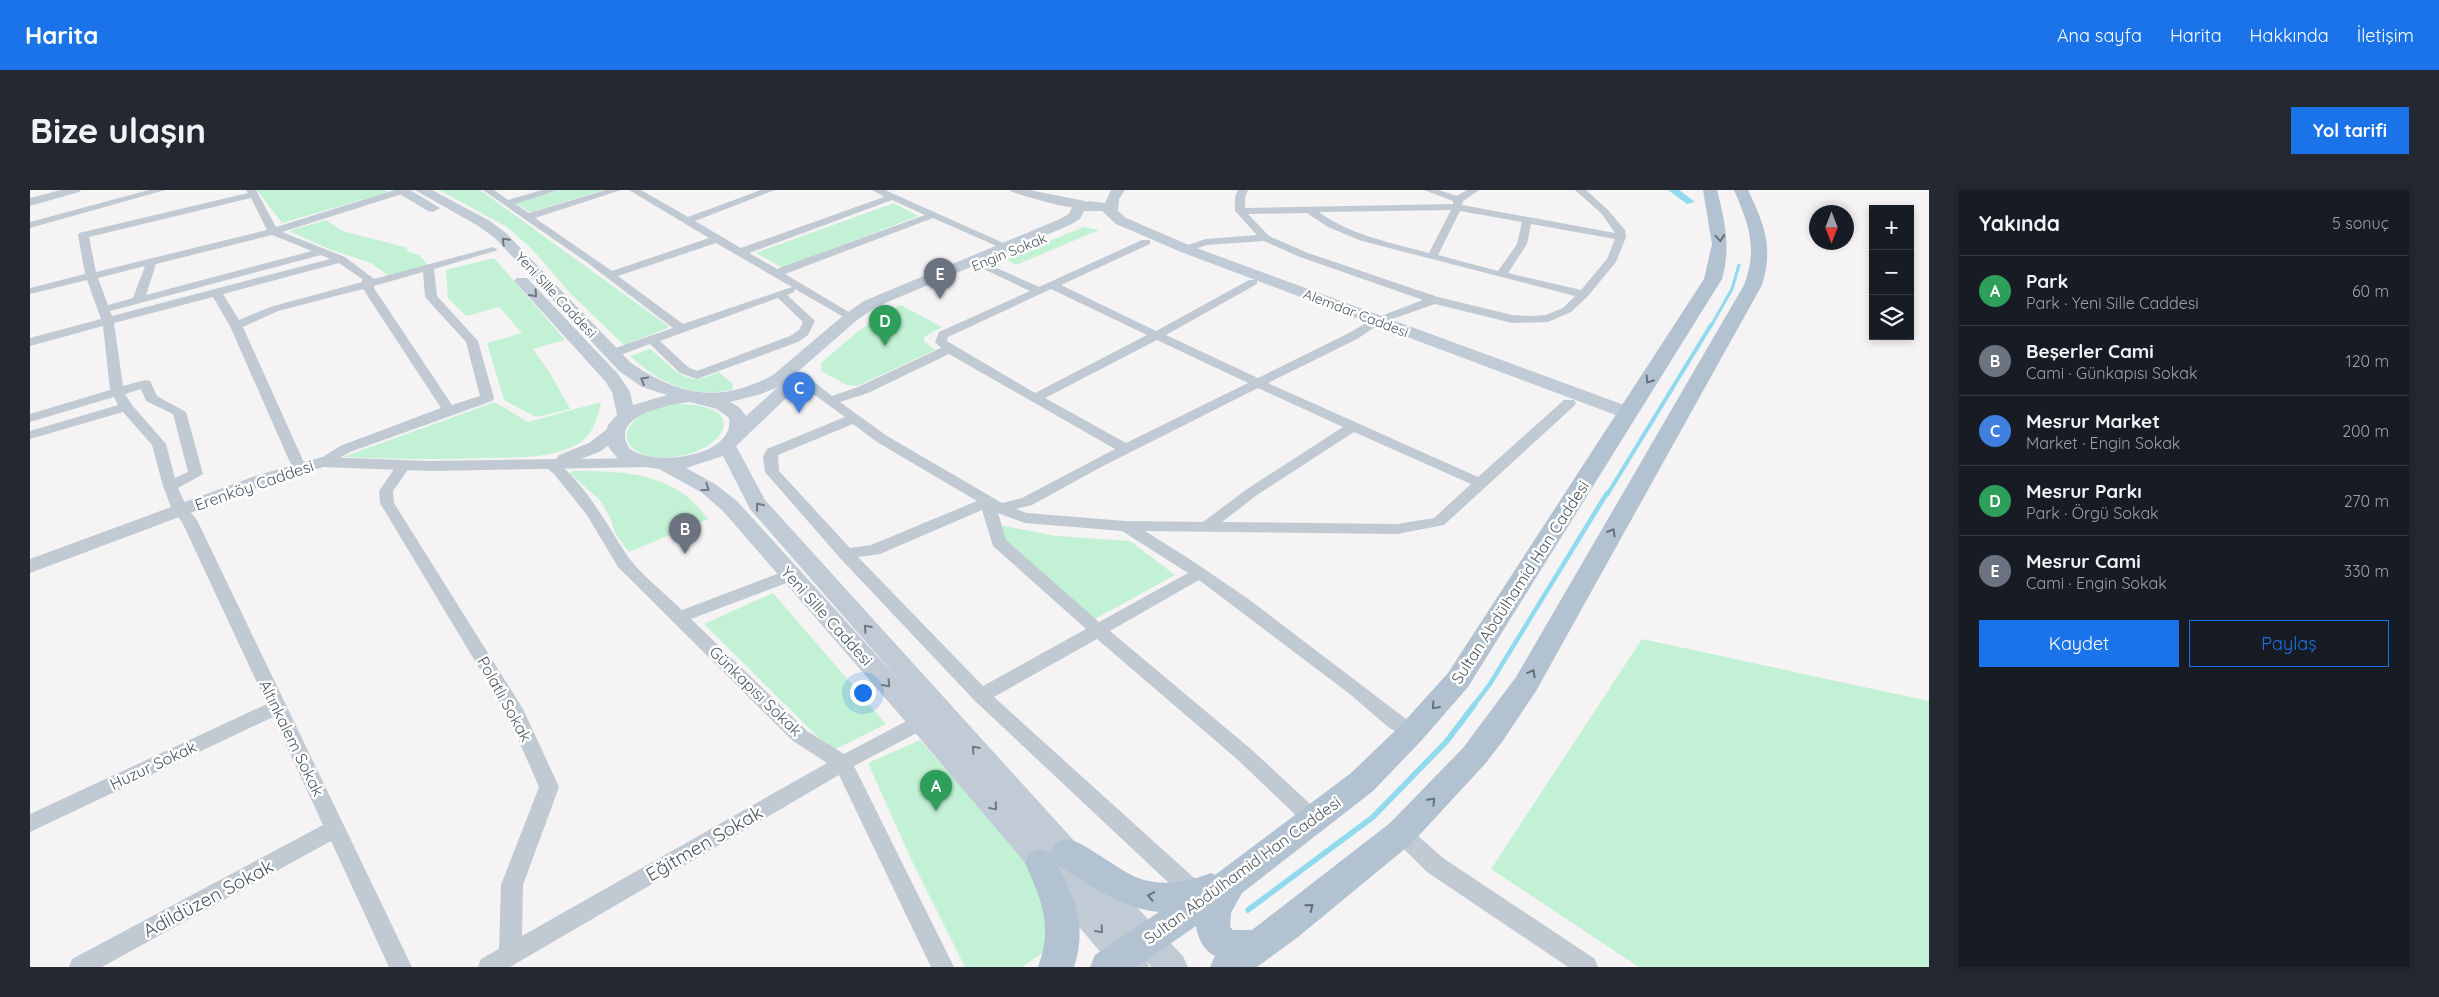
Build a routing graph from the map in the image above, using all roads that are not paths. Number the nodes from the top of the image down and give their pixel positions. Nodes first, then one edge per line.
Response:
1 (75, 190) edge
2 (160, 190) edge
3 (401, 190) edge
4 (422, 190) edge
5 (488, 190) edge
6 (553, 190) edge
7 (616, 190) edge
8 (634, 190) edge
9 (770, 190) edge
10 (876, 190) edge
11 (1012, 190) edge
12 (1016, 190) edge
13 (1105, 190) edge
14 (1118, 190) edge
15 (1243, 190) edge
16 (1429, 190) edge
17 (1474, 190) edge
18 (1580, 190) edge
19 (1710, 190) edge
20 (1741, 190) edge
21 (252, 193) edge
22 (892, 197) junction
23 (30, 202) edge
24 (507, 203) junction
25 (1458, 204) junction
26 (1081, 209) junction
27 (1240, 211) junction
28 (1311, 211) junction
29 (933, 215) junction
30 (1104, 215) junction
31 (527, 217) junction
32 (686, 221) junction
33 (1527, 221) junction
34 (30, 224) edge
35 (273, 232) junction
36 (1620, 237) junction
37 (1265, 238) junction
38 (718, 239) junction
39 (1146, 242) junction
40 (1005, 246) junction
41 (1186, 249) junction
42 (493, 250) junction
43 (320, 252) junction
44 (741, 252) junction
45 (1432, 257) junction
46 (341, 259) junction
47 (152, 261) junction
48 (981, 264) junction
49 (428, 268) junction
50 (777, 273) junction
51 (91, 275) junction
52 (610, 275) junction
53 (1502, 275) junction
54 (1253, 282) junction
55 (369, 284) junction
56 (800, 287) junction
57 (1045, 288) junction
58 (30, 291) edge
59 (216, 292) junction
60 (780, 294) junction
61 (1584, 294) junction
62 (138, 300) junction
63 (1434, 300) junction
64 (104, 309) junction
65 (851, 317) junction
66 (108, 321) junction
67 (1372, 323) junction
68 (236, 326) junction
69 (682, 329) junction
70 (1157, 335) junction
71 (652, 340) junction
72 (30, 342) edge
73 (949, 348) junction
74 (612, 354) junction
75 (799, 377) junction
76 (1257, 383) junction
77 (117, 391) junction
78 (753, 392) junction
79 (690, 397) junction
80 (1035, 398) junction
81 (711, 399) junction
82 (832, 400) junction
83 (772, 402) junction
84 (1569, 403) junction
85 (126, 407) junction
86 (449, 410) junction
87 (30, 418) edge
88 (856, 418) junction
89 (1625, 418) junction
90 (622, 423) junction
91 (1354, 426) junction
92 (30, 435) edge
93 (731, 440) junction
94 (1126, 449) junction
95 (322, 462) junction
96 (549, 464) junction
97 (654, 464) junction
98 (404, 465) junction
99 (299, 467) junction
100 (1480, 483) junction
101 (170, 486) junction
102 (994, 505) junction
103 (180, 510) junction
104 (1125, 526) junction
105 (1206, 527) junction
106 (846, 554) junction
107 (30, 566) edge
108 (1200, 573) junction
109 (791, 575) junction
110 (680, 617) junction
111 (1098, 631) junction
112 (981, 696) junction
113 (277, 707) junction
114 (921, 722) junction
115 (1411, 733) junction
116 (843, 763) junction
117 (1314, 820) junction
118 (30, 823) edge
119 (335, 829) junction
120 (1401, 833) junction
121 (1054, 858) junction
122 (1232, 881) junction
123 (1195, 893) junction
124 (1147, 940) junction
125 (1269, 946) edge
126 (1121, 963) edge
127 (495, 964) edge
128 (80, 967) edge
129 (401, 967) edge
130 (943, 967) edge
131 (1056, 967) edge
132 (1172, 967) edge
133 (1228, 967) edge
134 (1586, 967) edge

1 - 23 street
2 - 34 street
3 - 35 street
3 - 42 main road, Yeni Sille Caddesi
74 -> 4 main road, Yeni Sille Caddesi
5 - 24 street
6 - 24 street
7 - 31 street
8 - 32 street
9 - 32 street
10 - 22 street
11 - 26 street
12 - 26 street
13 - 26 main road
14 - 30 main road
15 - 27 street
16 - 25 street
17 - 25 street
18 - 36 street
19 -> 89 main road, Sultan Abdülhamid Han Caddesi
120 -> 20 main road
21 - 35 street
21 - 51 street
22 - 29 street
22 - 44 street
24 - 31 street
25 - 28 street
25 - 33 street
25 - 45 street
26 - 30 main road
26 - 40 main road, Engin Sokak
27 - 28 street
27 - 37 street
28 - 45 street
29 - 40 street
29 - 50 street
30 - 39 main road, Alemdar Caddesi
30 - 41 main road, Alemdar Caddesi
30 - 48 main road, Engin Sokak
31 - 52 street
32 - 38 street
33 - 36 street
33 - 53 street
35 - 43 street
35 - 47 street
36 - 61 street
37 - 41 street
37 - 63 street
38 - 44 street
38 - 52 street
39 - 54 main road, Alemdar Caddesi
39 - 57 street
40 - 65 main road, Engin Sokak
41 - 67 main road, Alemdar Caddesi
42 - 49 street
42 -> 90 main road, Yeni Sille Caddesi
43 - 46 street
43 - 62 street
44 - 50 street
45 - 53 street
46 - 55 street
46 - 59 street
47 - 51 street
47 - 62 street
48 - 57 street
48 - 75 main road, Engin Sokak
49 - 55 street
49 - 86 street
50 - 56 street
51 - 58 street
51 - 64 street
52 - 69 street
53 - 61 street
54 - 67 main road, Alemdar Caddesi
54 - 70 street
55 - 68 street
55 - 86 street
56 - 60 street
56 - 65 street
57 - 70 street
57 - 73 street
59 - 66 street
59 - 68 street
60 - 69 street
60 - 71 street
61 - 63 street
62 - 64 street
63 - 67 street
64 - 66 street
65 - 78 main road, Engin Sokak
66 - 72 street
66 - 77 street
67 - 76 street
67 - 84 main road, Alemdar Caddesi
67 - 89 main road, Alemdar Caddesi
68 - 99 street
69 - 71 street
70 - 76 street
70 - 80 street
71 - 74 street
73 - 80 street
73 - 82 street
79 -> 74 main road, Yeni Sille Caddesi
75 - 82 street
75 - 83 main road, Engin Sokak
76 - 91 street
76 - 94 street
77 - 85 street, Altınkalem Sokak
77 - 87 street
77 - 101 street
78 - 81 main road, Engin Sokak
78 - 83 main road
79 - 81 main road
79 - 90 main road
80 - 94 street
81 - 93 main road
82 - 88 street
83 - 93 main road, Engin Sokak
84 - 89 main road, Alemdar Caddesi
84 - 100 street
85 - 92 street
85 - 101 street, Altınkalem Sokak
86 - 95 street
88 - 102 street
88 - 106 street
89 -> 115 main road, Sultan Abdülhamid Han Caddesi
90 - 96 street
90 - 97 main road, Yeni Sille Caddesi
91 - 100 street
91 - 105 street
93 - 97 main road, Engin Sokak
121 -> 93 main road, Yeni Sille Caddesi
94 - 102 street
95 - 98 street, Erenköy Caddesi
95 - 99 street, Erenköy Caddesi
96 - 97 street, Erenköy Caddesi
96 - 98 street, Erenköy Caddesi
96 - 110 street, Günkapısı Sokak
97 -> 109 main road, Yeni Sille Caddesi
98 - 127 street, Polatlı Sokak
99 - 103 street, Erenköy Caddesi
100 - 105 street
101 - 103 street, Altınkalem Sokak
102 - 104 street
102 - 106 street
102 - 111 street
103 - 107 street, Erenköy Caddesi
103 - 113 street, Altınkalem Sokak
104 - 105 street
104 - 108 street
106 - 112 street
108 - 111 street
108 - 115 street
109 - 110 street
109 -> 114 main road, Yeni Sille Caddesi
110 - 116 street, Günkapısı Sokak
111 - 112 street
111 - 117 street
112 - 123 street
113 - 118 street, Huzur Sokak
113 - 119 street, Altınkalem Sokak
114 - 116 street, Eğitmen Sokak
114 -> 121 main road, Yeni Sille Caddesi
115 - 117 main road, Sultan Abdülhamid Han Caddesi
116 - 127 street, Eğitmen Sokak
116 - 130 street
117 - 122 main road, Sultan Abdülhamid Han Caddesi
119 - 128 street, Adildüzen Sokak
119 - 129 street, Altınkalem Sokak
125 -> 120 main road
120 - 134 street
123 -> 121 main road
121 - 124 main road, Yeni Sille Caddesi
121 -> 126 main road, Yeni Sille Caddesi
121 - 131 main road
122 - 123 main road
122 - 124 main road, Sultan Abdülhamid Han Caddesi
122 - 125 main road
124 - 126 main road, Sultan Abdülhamid Han Caddesi
124 - 132 main road, Yeni Sille Caddesi
125 - 133 main road

